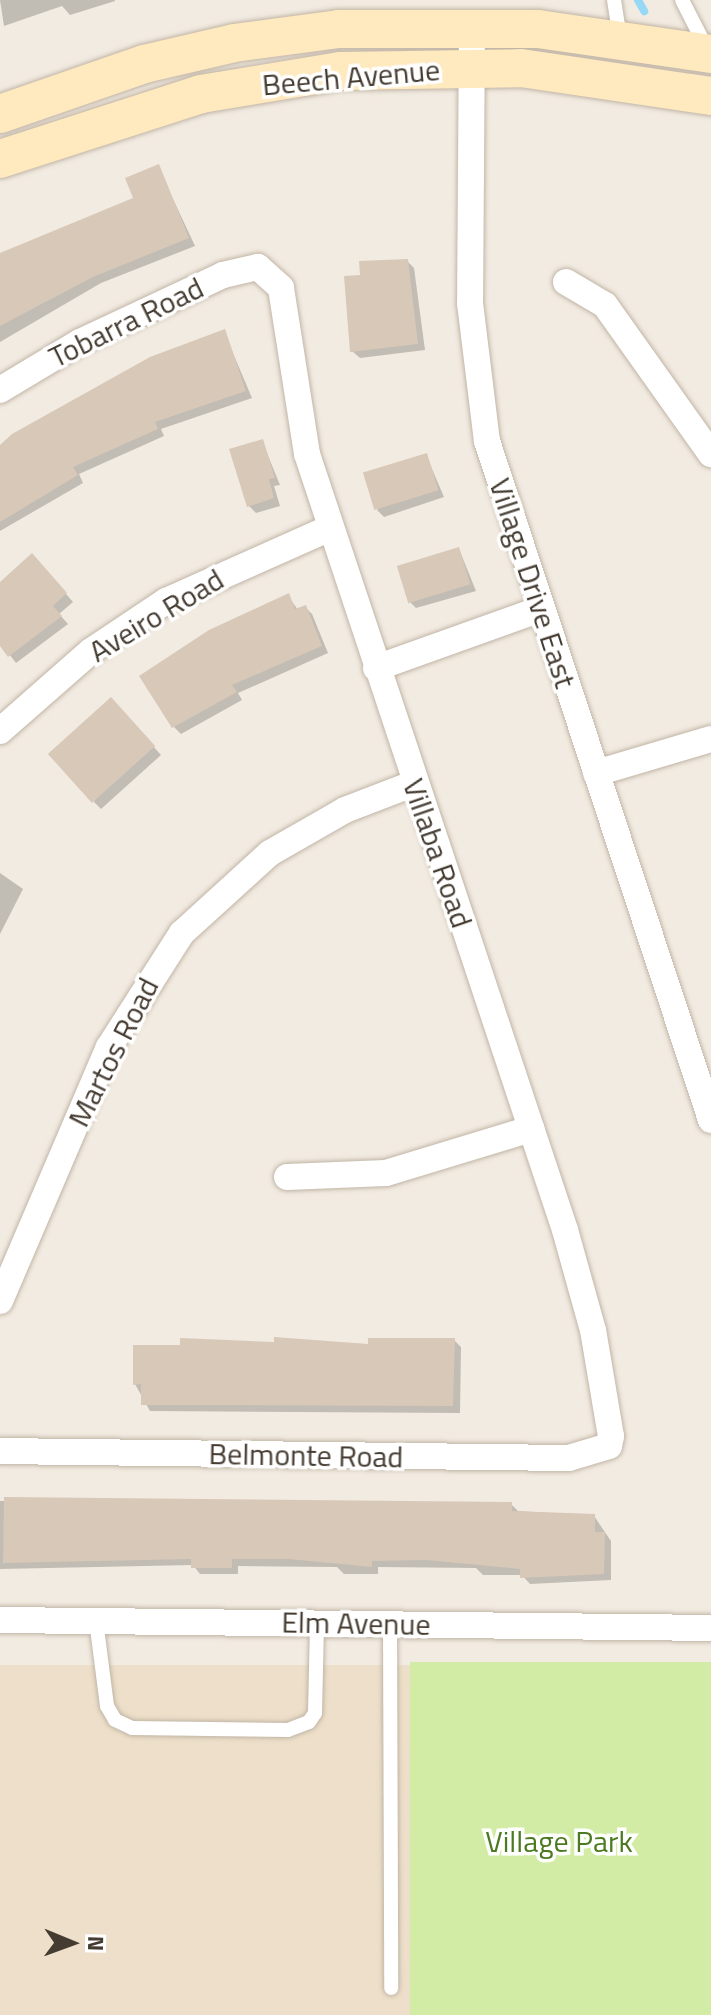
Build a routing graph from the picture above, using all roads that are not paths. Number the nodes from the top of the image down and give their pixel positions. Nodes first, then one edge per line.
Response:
1 (614, 0) edge
2 (682, 0) edge
3 (472, 25) junction
4 (620, 38) junction
5 (710, 54) edge
6 (472, 67) junction
7 (711, 96) edge
8 (0, 114) edge
9 (0, 159) edge
10 (258, 267) joint
11 (566, 282) dead end
12 (0, 390) edge
13 (711, 454) edge
14 (330, 528) junction
15 (541, 609) junction
16 (376, 668) junction
17 (0, 731) edge
18 (711, 739) edge
19 (596, 773) junction
20 (415, 783) junction
21 (711, 1120) edge
22 (531, 1129) junction
23 (287, 1177) dead end
24 (0, 1301) edge
25 (609, 1446) joint
26 (0, 1451) edge
27 (0, 1620) edge
28 (96, 1620) junction
29 (317, 1622) junction
30 (390, 1624) junction
31 (711, 1628) edge
32 (391, 1988) dead end

1 - 4 lane
2 - 5 lane
3 - 4 street, Beech Avenue
3 - 6 street, Village Drive East
3 - 8 street, Beech Avenue
4 - 5 street, Beech Avenue
6 - 7 street, Beech Avenue
6 - 9 street, Beech Avenue
6 - 15 street, Village Drive East
10 - 12 street, Tobarra Road
10 - 14 street, Villaba Road
11 - 13 street
14 - 16 street, Villaba Road
14 - 17 street, Aveiro Road
15 - 16 street
15 - 19 street, Village Drive East
16 - 20 street, Villaba Road
18 - 19 street
19 - 21 street, Village Drive East
20 - 22 street, Villaba Road
20 - 24 street, Martos Road
22 - 23 street
22 - 25 street, Villaba Road
25 - 26 street, Belmonte Road
27 - 28 street, Elm Avenue
28 - 29 street, Elm Avenue
28 - 29 lane
29 - 30 street, Elm Avenue
30 - 31 street, Elm Avenue
30 - 32 lane

